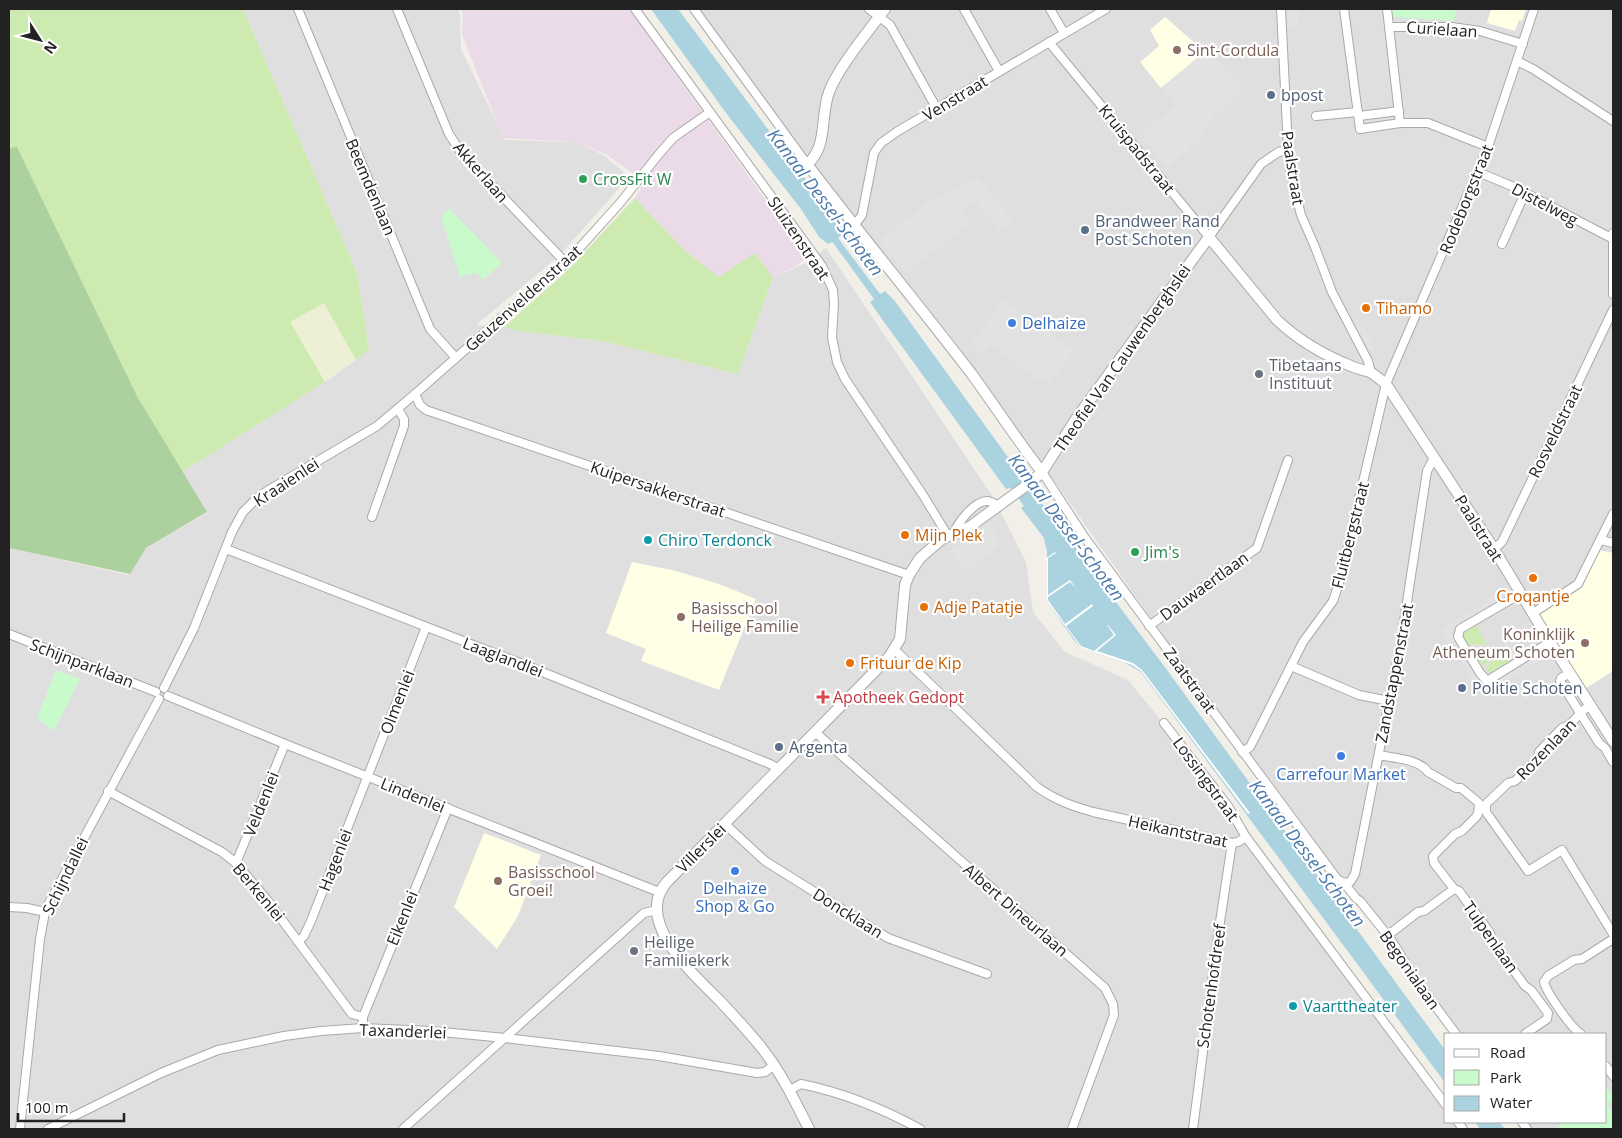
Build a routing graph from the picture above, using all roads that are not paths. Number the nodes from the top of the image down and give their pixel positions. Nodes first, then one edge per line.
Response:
1 (298, 9) edge
2 (397, 9) edge
3 (635, 9) edge
4 (694, 9) edge
5 (869, 9) edge
6 (964, 9) edge
7 (1050, 9) edge
8 (1106, 9) edge
9 (1281, 9) edge
10 (1344, 9) edge
11 (1386, 9) edge
12 (1534, 9) edge
13 (882, 12) edge
14 (1389, 27) junction
15 (1064, 33) junction
16 (1050, 42) junction
17 (1523, 44) junction
18 (1517, 61) junction
19 (999, 71) junction
20 (937, 109) junction
21 (1399, 111) junction
22 (710, 112) junction
23 (1359, 114) junction
24 (1316, 116) dead end
25 (1613, 121) edge
26 (1400, 123) junction
27 (1488, 147) junction
28 (1288, 148) junction
29 (807, 164) junction
30 (1478, 172) junction
31 (1525, 192) junction
32 (854, 226) junction
33 (1613, 233) edge
34 (1209, 237) junction
35 (1613, 239) edge
36 (1502, 244) dead end
37 (566, 263) junction
38 (1613, 294) edge
39 (1613, 310) edge
40 (456, 358) junction
41 (1371, 373) junction
42 (1386, 384) junction
43 (415, 394) junction
44 (398, 409) junction
45 (1434, 458) junction
46 (1288, 460) dead end
47 (1036, 478) junction
48 (1613, 514) edge
49 (372, 517) dead end
50 (950, 535) junction
51 (1601, 540) junction
52 (1613, 543) edge
53 (226, 549) junction
54 (1494, 549) junction
55 (909, 575) junction
56 (1520, 594) junction
57 (1533, 613) junction
58 (1150, 626) junction
59 (426, 627) junction
60 (11, 635) edge
61 (1550, 642) junction
62 (9, 644) edge
63 (895, 650) junction
64 (1291, 666) junction
65 (1570, 673) junction
66 (164, 688) junction
67 (157, 695) junction
68 (168, 696) junction
69 (1389, 701) junction
70 (1590, 704) junction
71 (1580, 714) junction
72 (1164, 723) dead end
73 (815, 732) junction
74 (1613, 741) edge
75 (284, 744) junction
76 (1242, 752) junction
77 (1379, 755) junction
78 (1613, 762) edge
79 (779, 769) junction
80 (368, 776) junction
81 (108, 791) junction
82 (448, 808) junction
83 (725, 824) junction
84 (1246, 837) junction
85 (1232, 843) junction
86 (236, 863) junction
87 (1344, 883) junction
88 (1454, 889) junction
89 (659, 892) junction
90 (9, 907) edge
91 (657, 910) junction
92 (35, 911) junction
93 (9, 912) edge
94 (45, 912) junction
95 (1613, 934) edge
96 (1387, 936) junction
97 (1613, 939) edge
98 (298, 942) junction
99 (987, 974) dead end
100 (352, 1014) junction
101 (362, 1017) junction
102 (363, 1028) junction
103 (352, 1029) junction
104 (1455, 1033) edge
105 (1526, 1033) edge
106 (1580, 1033) edge
107 (505, 1038) junction
108 (774, 1065) junction
109 (790, 1090) junction
110 (1444, 1103) edge
111 (20, 1129) edge
112 (48, 1129) edge
113 (403, 1129) edge
114 (810, 1129) edge
115 (920, 1129) edge
116 (1072, 1129) edge
117 (1193, 1129) edge

1 - 40 street, Beemdenlaan
2 - 37 street, Akkerlaan
3 - 22 street, Sluizenstraat
4 - 29 street
5 - 13 street
6 - 19 street
7 - 15 street
8 - 15 street, Venstraat
9 - 28 street, Paalstraat
10 - 23 street
11 - 14 street
12 - 17 street, Rodeborgstraat
13 - 20 street
13 - 29 street
14 - 17 street, Curielaan
14 - 21 street
15 - 16 street, Venstraat
16 - 19 street, Venstraat
16 - 34 street, Kruispadstraat
17 - 18 street, Rodeborgstraat
18 - 25 street
18 - 27 street, Rodeborgstraat
19 - 20 street, Venstraat
20 - 32 street, Venstraat
21 - 23 street
21 - 26 street
22 - 37 street, Geuzenveldenstraat
22 - 50 street, Sluizenstraat
23 - 24 street
23 - 26 street
26 - 27 street
27 - 30 street, Rodeborgstraat
28 - 34 street, Theofiel Van Cauwenberghslei
28 - 41 street, Paalstraat
29 - 32 street
30 - 31 street, Distelweg
30 - 42 street, Rodeborgstraat
31 - 35 street, Distelweg
31 - 36 street
32 - 47 street
33 - 35 street
34 - 41 street, Kruispadstraat
34 - 47 street, Theofiel Van Cauwenberghslei
35 - 38 street
37 - 40 street, Geuzenveldenstraat
39 - 54 street, Rosveldstraat
40 - 43 street, Geuzenveldenstraat
41 - 42 street, Kruispadstraat
42 - 45 street, Paalstraat
42 - 64 street, Fluitbergstraat
43 - 44 street, Kraaienlei
43 - 55 street, Kuipersakkerstraat
44 - 49 street
44 - 53 street, Kraaienlei
45 - 54 street, Paalstraat
45 - 69 street, Zandstappenstraat
46 - 58 street, Dauwaertlaan
47 - 50 street
47 - 58 street, Zaatstraat
48 - 51 street
50 - 55 street
51 - 52 street
51 - 57 street
53 - 59 street, Laaglandlei
53 - 66 street, Kraaienlei
54 - 56 street, Paalstraat
55 - 63 street
56 - 57 street, Paalstraat
56 - 61 street
57 - 61 street, Paalstraat
58 - 76 street, Zaatstraat
59 - 79 street, Laaglandlei
59 - 80 street, Olmenlei
60 - 62 street
60 - 67 street, Schijnparklaan
61 - 65 street, Paalstraat
63 - 73 street, Villerslei
63 - 85 street, Heikantstraat
64 - 69 street
64 - 76 street, Fluitbergstraat
65 - 70 street, Paalstraat
65 - 71 street
66 - 67 street
66 - 68 street
67 - 68 street
67 - 81 street, Schijndallei
68 - 75 street, Lindenlei
69 - 77 street, Zandstappenstraat
70 - 71 street, Rozenlaan
70 - 74 street, Paalstraat
71 - 78 street
71 - 95 street, Rozenlaan
72 - 84 street, Lossingstraat
73 - 79 street, Villerslei
73 - 116 street, Albert Dineurlaan
75 - 80 street, Lindenlei
75 - 86 street, Veldenlei
76 - 87 street, Zaatstraat
77 - 87 street, Zandstappenstraat
77 - 88 street, Tulpenlaan
79 - 83 street, Villerslei
80 - 82 street, Lindenlei
80 - 98 street, Hagenlei
81 - 86 street, Berkenlei
81 - 94 street, Schijndallei
82 - 89 street, Lindenlei
82 - 101 street, Eikenlei
83 - 89 street, Villerslei
83 - 99 street, Doncklaan
84 - 85 street, Heikantstraat
84 - 110 street, Heikantstraat
85 - 117 street, Schotenhofdreef
86 - 98 street, Berkenlei
87 - 96 street, Begonialaan
88 - 96 street
88 - 105 street, Tulpenlaan
89 - 91 street
90 - 92 street
91 - 107 street
91 - 108 street
92 - 93 street
92 - 94 street
94 - 111 street, Schijndallei
96 - 104 street, Begonialaan
97 - 106 street
98 - 100 street, Berkenlei
100 - 101 street
100 - 103 street
101 - 102 street, Eikenlei
102 - 103 street, Taxanderlei
102 - 107 street, Taxanderlei
103 - 112 street, Taxanderlei
107 - 108 street, Taxanderlei
107 - 113 street
108 - 109 street
109 - 114 street
109 - 115 street

